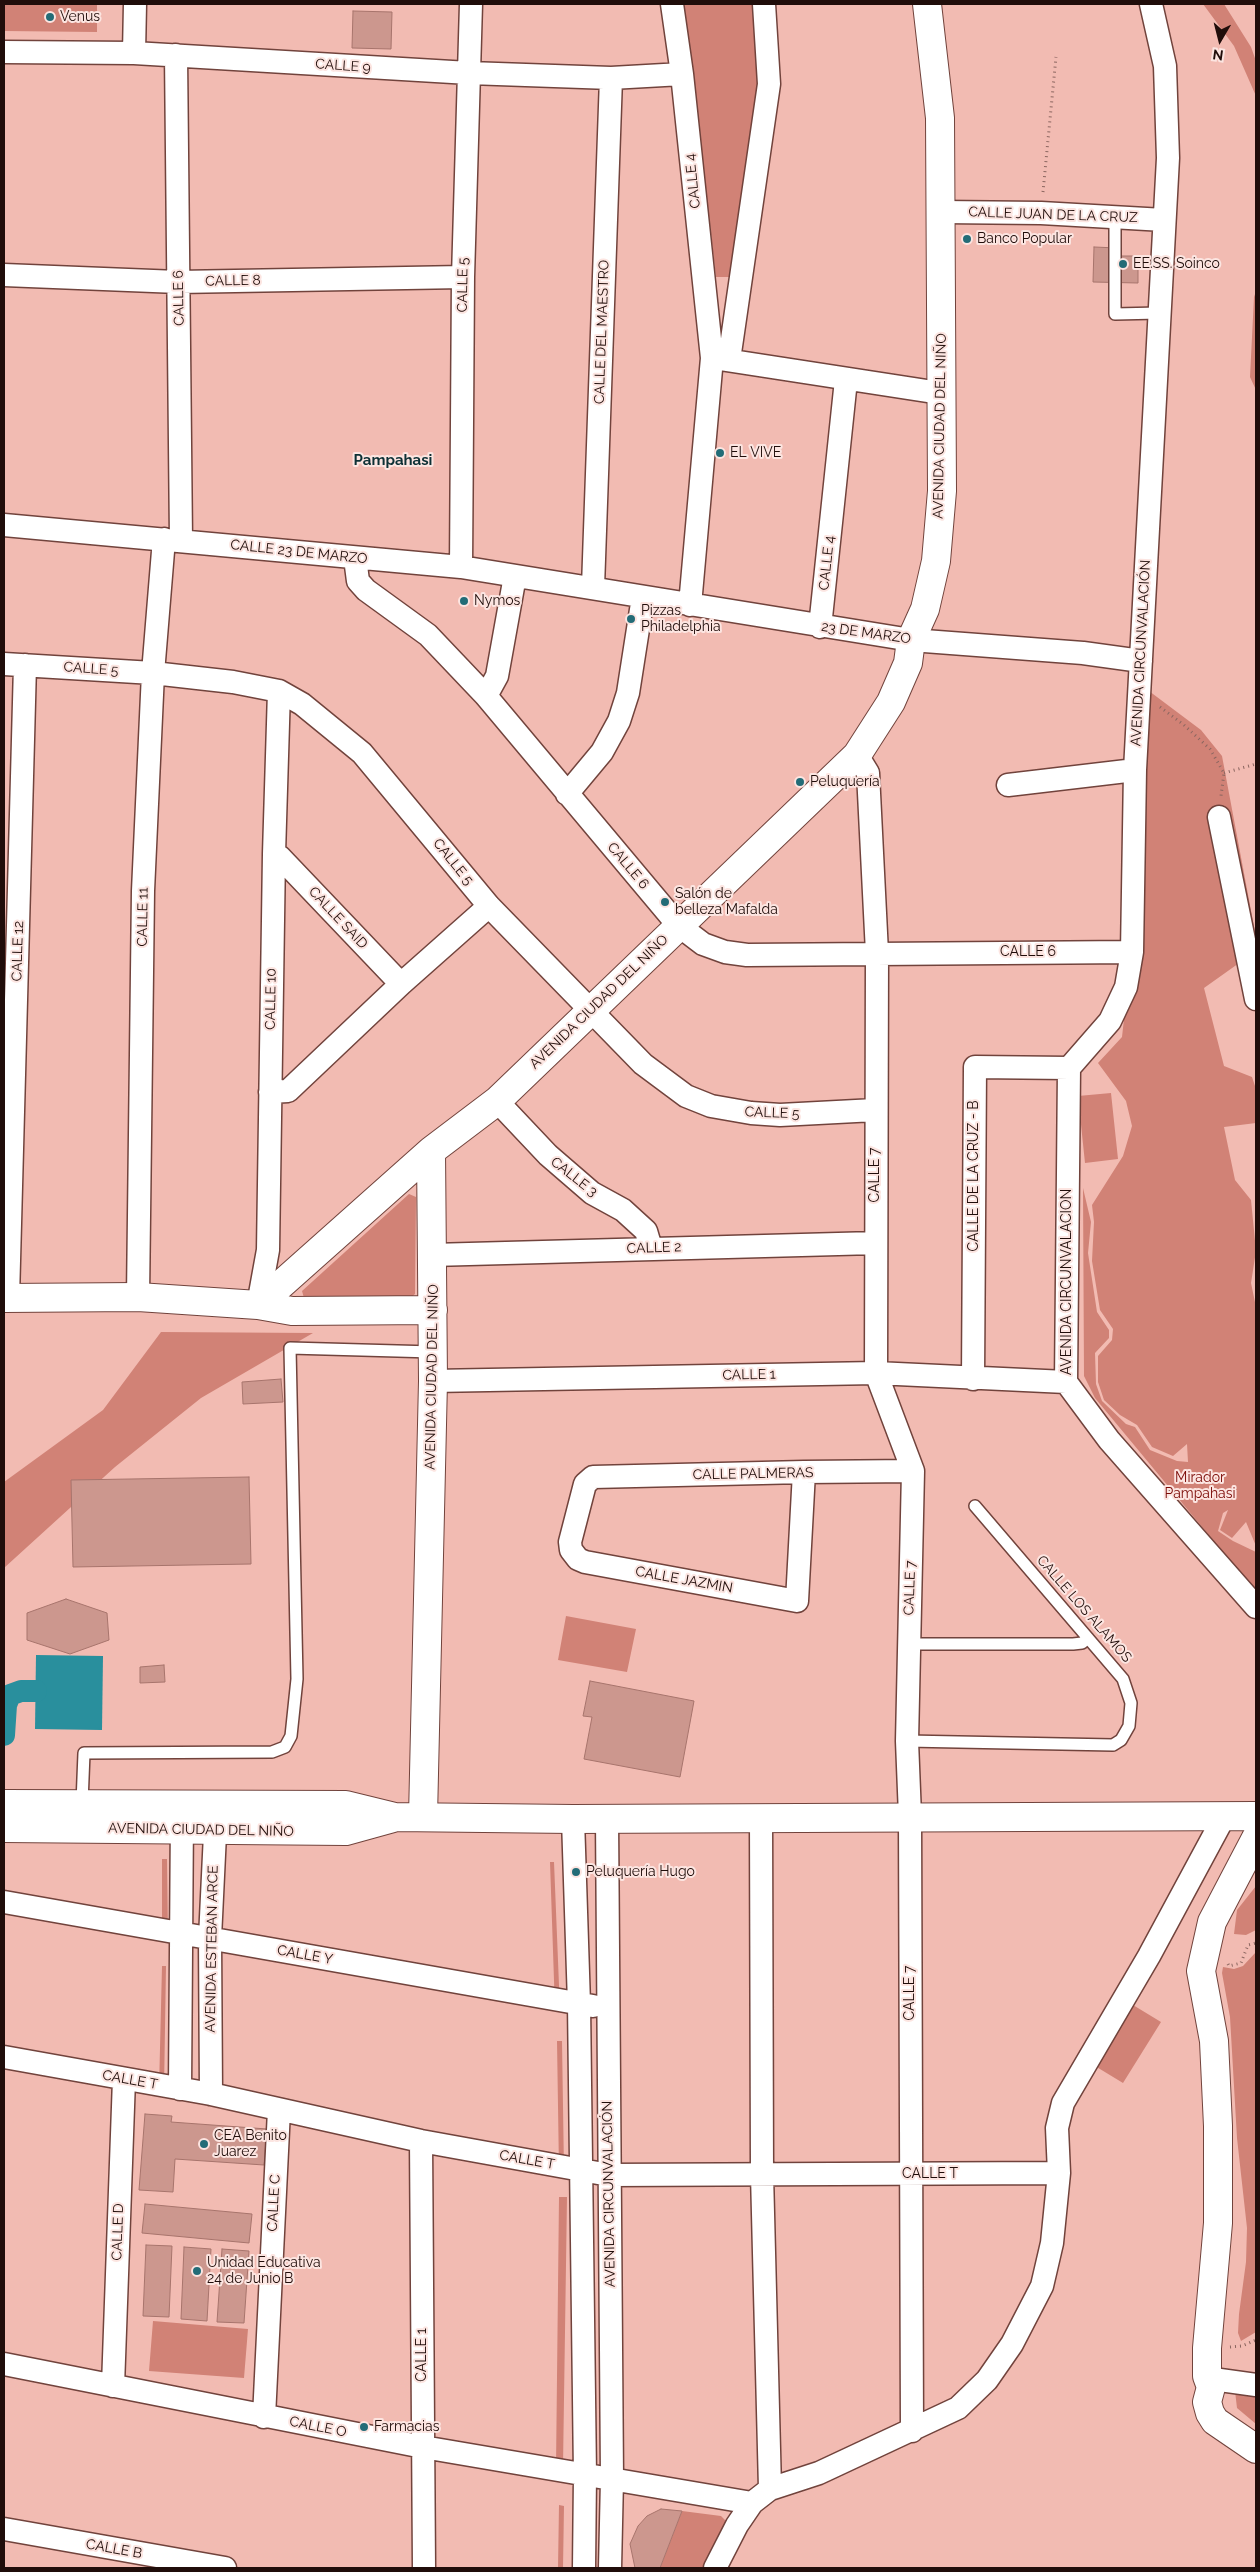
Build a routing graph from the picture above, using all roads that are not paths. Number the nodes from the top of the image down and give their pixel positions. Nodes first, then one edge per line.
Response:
1 (134, 4) edge
2 (471, 4) edge
3 (672, 4) edge
4 (764, 4) edge
5 (927, 4) edge
6 (1151, 4) edge
7 (4, 52) edge
8 (134, 53) junction
9 (176, 55) junction
10 (469, 74) junction
11 (682, 74) junction
12 (611, 78) junction
13 (942, 212) junction
14 (1115, 216) junction
15 (1164, 220) junction
16 (4, 275) edge
17 (463, 276) junction
18 (178, 282) junction
19 (1159, 313) junction
20 (720, 359) junction
21 (846, 380) junction
22 (940, 393) junction
23 (4, 525) edge
24 (173, 539) junction
25 (355, 558) junction
26 (461, 567) junction
27 (515, 576) junction
28 (593, 587) junction
29 (643, 597) junction
30 (690, 605) junction
31 (820, 627) junction
32 (911, 640) junction
33 (1142, 661) junction
34 (15, 664) edge
35 (153, 673) junction
36 (279, 692) junction
37 (486, 696) junction
38 (857, 755) junction
39 (1135, 770) junction
40 (1008, 785) dead end
41 (567, 794) junction
42 (1219, 817) dead end
43 (274, 854) junction
44 (489, 906) junction
45 (678, 925) junction
46 (1132, 952) junction
47 (877, 953) junction
48 (401, 984) junction
49 (1256, 999) edge
50 (590, 1012) junction
51 (1069, 1068) junction
52 (270, 1092) junction
53 (497, 1100) junction
54 (875, 1110) junction
55 (431, 1151) junction
56 (875, 1243) junction
57 (651, 1248) junction
58 (432, 1255) junction
59 (138, 1296) junction
60 (6, 1298) edge
61 (258, 1305) junction
62 (433, 1310) junction
63 (433, 1352) junction
64 (876, 1373) junction
65 (973, 1379) junction
66 (433, 1381) junction
67 (1066, 1382) junction
68 (913, 1471) junction
69 (804, 1472) junction
70 (975, 1506) dead end
71 (574, 1555) joint
72 (1256, 1607) edge
73 (1088, 1638) junction
74 (908, 1644) junction
75 (907, 1741) junction
76 (82, 1803) junction
77 (4, 1804) edge
78 (1225, 1815) junction
79 (761, 1816) junction
80 (910, 1816) junction
81 (1256, 1816) edge
82 (182, 1817) junction
83 (216, 1817) junction
84 (423, 1817) junction
85 (573, 1819) junction
86 (607, 1819) junction
87 (4, 1828) edge
88 (1256, 1838) edge
89 (4, 1902) edge
90 (180, 1933) junction
91 (210, 1938) junction
92 (579, 2004) junction
93 (606, 2009) junction
94 (4, 2057) edge
95 (124, 2079) junction
96 (180, 2090) junction
97 (211, 2094) junction
98 (278, 2110) junction
99 (421, 2141) junction
100 (580, 2170) junction
101 (1058, 2173) junction
102 (762, 2174) junction
103 (910, 2174) junction
104 (610, 2175) junction
105 (4, 2364) edge
106 (113, 2386) junction
107 (1256, 2386) edge
108 (1211, 2387) junction
109 (264, 2417) junction
110 (912, 2430) junction
111 (423, 2447) junction
112 (1256, 2449) edge
113 (585, 2475) junction
114 (612, 2479) junction
115 (770, 2489) junction
116 (752, 2503) junction
117 (4, 2529) edge
118 (123, 2559) edge
119 (225, 2568) edge
120 (424, 2568) edge
121 (584, 2568) edge
122 (610, 2568) edge
123 (715, 2568) edge

1 - 8 street
2 - 10 street, CALLE 5
3 - 11 street, CALLE 4
4 - 20 street
5 - 13 main road, AVENIDA CIUDAD DEL NIÑO
6 - 15 street, AVENIDA CIRCUNVALACIÓN
7 - 8 street, CALLE 9
8 - 9 street, CALLE 9
9 - 10 street, CALLE 9
9 - 18 street, CALLE 6
10 - 12 street, CALLE 9
10 - 17 street, CALLE 5
11 - 12 street, CALLE 9
11 - 20 street, CALLE 4
12 - 28 street, CALLE DEL MAESTRO
13 - 14 street, CALLE JUAN DE LA CRUZ
13 - 22 main road, AVENIDA CIUDAD DEL NIÑO
14 - 15 street, CALLE JUAN DE LA CRUZ
14 - 19 lane
15 - 19 street, AVENIDA CIRCUNVALACIÓN
16 - 18 street, CALLE 8
17 - 18 street, CALLE 8
17 - 26 street, CALLE 5
18 - 24 street, CALLE 6
19 - 33 street, AVENIDA CIRCUNVALACIÓN
20 - 21 street
20 - 30 street, CALLE 4
21 - 22 street
21 - 31 street, CALLE 4
22 - 32 main road, AVENIDA CIUDAD DEL NIÑO
23 - 24 street, CALLE 23 DE MARZO
24 - 25 street, CALLE 23 DE MARZO
24 - 35 street, CALLE 11
25 - 26 street, CALLE 23 DE MARZO
25 - 37 street, CALLE 6
26 - 27 street, CALLE 23 DE MARZO
27 - 28 street, CALLE 23 DE MARZO
27 - 37 street
28 - 29 street, 23 DE MARZO
29 - 30 street, 23 DE MARZO
29 - 41 street
30 - 31 street, 23 DE MARZO
31 - 32 street, 23 DE MARZO
32 - 33 street, 23 DE MARZO
32 - 38 main road, AVENIDA CIUDAD DEL NIÑO
33 - 39 street, AVENIDA CIRCUNVALACIÓN
34 - 35 street, CALLE 5
34 - 60 street, CALLE 12
35 - 36 street, CALLE 5
35 - 59 street, CALLE 11
36 - 43 street, CALLE 10
36 - 44 street, CALLE 5
37 - 41 street, CALLE 6
38 - 45 main road, AVENIDA CIUDAD DEL NIÑO
38 - 47 street, CALLE 7
39 - 40 street
39 - 46 street, AVENIDA CIRCUNVALACIÓN
41 - 45 street, CALLE 6
42 - 49 street
43 - 48 street, CALLE SAID
43 - 52 street, CALLE 10
44 - 48 street
44 - 50 street, CALLE 5
45 - 47 street, CALLE 6
45 - 50 main road, AVENIDA CIUDAD DEL NIÑO
46 - 47 street, CALLE 6
46 - 51 street, AVENIDA CIRCUNVALACIÓN
47 - 54 street, CALLE 7
48 - 52 street
50 - 53 main road, AVENIDA CIUDAD DEL NIÑO
50 - 54 street, CALLE 5
51 - 65 street, CALLE DE LA CRUZ - B
51 - 67 street, AVENIDA CIRCUNVALACION
52 - 61 street, CALLE 10
53 - 55 main road, AVENIDA CIUDAD DEL NIÑO
53 - 57 street, CALLE 3
54 - 56 street, CALLE 7
55 - 58 main road, AVENIDA CIUDAD DEL NIÑO
55 - 61 main road
56 - 57 street, CALLE 2
56 - 64 street, CALLE 7
57 - 58 street, CALLE 2
58 - 62 main road, AVENIDA CIUDAD DEL NIÑO
59 - 60 main road
59 - 61 main road
61 - 62 main road
62 - 63 main road, AVENIDA CIUDAD DEL NIÑO
63 - 66 main road, AVENIDA CIUDAD DEL NIÑO
63 - 76 lane
64 - 65 street, CALLE 1
64 - 66 street, CALLE 1
64 - 68 street, CALLE 7
65 - 67 street, CALLE 1
66 - 84 main road, AVENIDA CIUDAD DEL NIÑO
67 - 72 street, AVENIDA CIRCUNVALACION
68 - 69 street, CALLE PALMERAS
68 - 74 street, CALLE 7
69 - 71 street, CALLE PALMERAS
69 - 71 street, CALLE JAZMIN
70 - 73 lane, CALLE LOS ALAMOS
73 - 74 lane
73 - 75 lane, CALLE LOS ALAMOS
74 - 75 street, CALLE 7
75 - 80 street, CALLE 7
76 - 77 main road, AVENIDA CIUDAD DEL NIÑO
76 - 82 main road, AVENIDA CIUDAD DEL NIÑO
78 - 80 main road
78 - 81 main road
78 - 101 street
79 - 80 main road
79 - 86 main road
79 - 102 street
80 - 103 street, CALLE 7
82 - 83 main road, AVENIDA CIUDAD DEL NIÑO
82 - 87 main road, AVENIDA CIUDAD DEL NIÑO
82 - 90 street
83 - 84 main road, AVENIDA CIUDAD DEL NIÑO
83 - 91 street, AVENIDA ESTEBAN ARCE
84 - 85 main road
85 - 86 main road
85 - 92 street, AVENIDA CIRCUNVALACIÓN
86 - 93 street, AVENIDA CIRCUNVALACIÓN
88 - 108 main road
89 - 90 street, CALLE Y
90 - 91 street, CALLE Y
90 - 96 street
91 - 92 street, CALLE Y
91 - 97 street, AVENIDA ESTEBAN ARCE
92 - 93 street, CALLE Y
92 - 100 street, AVENIDA CIRCUNVALACIÓN
93 - 104 street, AVENIDA CIRCUNVALACIÓN
94 - 95 street, CALLE T
95 - 96 street, CALLE T
95 - 106 street, CALLE D
96 - 97 street, CALLE T
97 - 98 street, CALLE T
98 - 99 street, CALLE T
98 - 109 street, CALLE C
99 - 100 street, CALLE T
99 - 111 street, CALLE 1
100 - 104 street, CALLE T
100 - 113 street, AVENIDA CIRCUNVALACIÓN
101 - 103 street, CALLE T
101 - 110 street
102 - 103 street, CALLE T
102 - 104 street, CALLE T
102 - 115 street
103 - 110 street, CALLE 7
104 - 114 street, AVENIDA CIRCUNVALACIÓN
105 - 106 street, CALLE O
106 - 109 street, CALLE O
107 - 108 street
108 - 112 main road
109 - 111 street, CALLE O
110 - 115 street
111 - 113 street, CALLE O
111 - 120 street, CALLE 1
113 - 114 street, CALLE O
113 - 121 street, AVENIDA CIRCUNVALACIÓN
114 - 116 street, CALLE O
114 - 122 street, AVENIDA CIRCUNVALACIÓN
115 - 116 street
116 - 123 street
117 - 118 street, CALLE B
118 - 119 street, CALLE B

